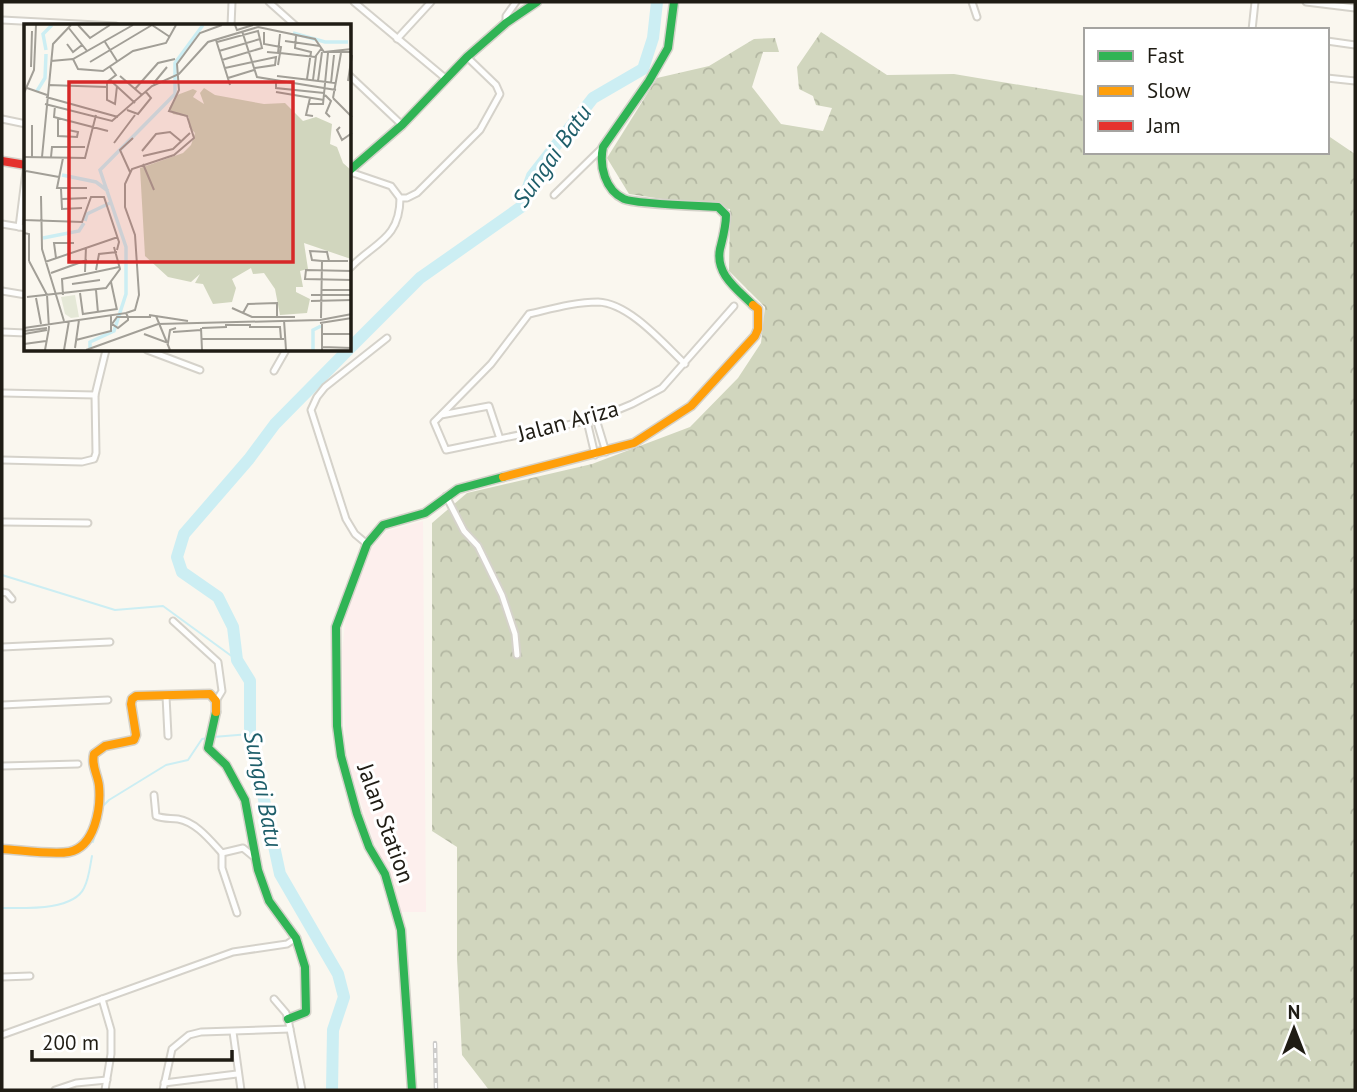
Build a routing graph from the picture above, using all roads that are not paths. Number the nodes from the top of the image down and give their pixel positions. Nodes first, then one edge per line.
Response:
1 (232, 2) edge
2 (269, 2) edge
3 (354, 2) edge
4 (431, 2) edge
5 (516, 2) edge
6 (537, 2) edge
7 (674, 2) edge
8 (972, 2) edge
9 (1255, 2) edge
10 (1306, 2) edge
11 (1355, 8) edge
12 (977, 18) dead end
13 (2, 20) edge
14 (289, 23) edge
15 (506, 23) junction
16 (48, 24) edge
17 (231, 24) edge
18 (1252, 28) edge
19 (397, 39) junction
20 (1329, 41) edge
21 (1355, 44) edge
22 (467, 57) junction
23 (352, 78) edge
24 (445, 78) junction
25 (1329, 78) edge
26 (1355, 81) edge
27 (2, 119) edge
28 (24, 124) edge
29 (402, 124) junction
30 (603, 147) junction
31 (2, 161) edge
32 (24, 165) edge
33 (352, 169) edge
34 (352, 172) edge
35 (554, 195) dead end
36 (400, 198) junction
37 (24, 208) edge
38 (2, 224) edge
39 (23, 227) edge
40 (352, 266) edge
41 (2, 291) edge
42 (24, 295) edge
43 (734, 306) dead end
44 (2, 332) edge
45 (24, 333) edge
46 (387, 338) dead end
47 (106, 352) edge
48 (152, 352) edge
49 (285, 352) edge
50 (685, 364) junction
51 (200, 370) dead end
52 (274, 371) dead end
53 (2, 393) edge
54 (95, 395) junction
55 (441, 415) junction
56 (596, 419) junction
57 (587, 421) junction
58 (499, 439) junction
59 (606, 452) junction
60 (595, 455) junction
61 (2, 460) edge
62 (446, 496) junction
63 (2, 522) edge
64 (88, 523) dead end
65 (367, 544) junction
66 (2, 592) edge
67 (12, 599) dead end
68 (173, 621) dead end
69 (110, 642) dead end
70 (2, 647) edge
71 (517, 655) dead end
72 (166, 696) junction
73 (108, 700) dead end
74 (216, 701) junction
75 (2, 705) edge
76 (168, 736) dead end
77 (78, 764) dead end
78 (2, 766) edge
79 (155, 795) dead end
80 (2, 849) edge
81 (222, 853) junction
82 (254, 857) junction
83 (237, 913) dead end
84 (296, 938) junction
85 (30, 976) dead end
86 (2, 977) edge
87 (102, 999) junction
88 (274, 999) dead end
89 (288, 1019) junction
90 (290, 1029) junction
91 (233, 1032) junction
92 (2, 1035) edge
93 (237, 1074) junction
94 (107, 1080) junction
95 (164, 1087) edge
96 (55, 1090) edge
97 (105, 1090) edge
98 (241, 1090) edge
99 (302, 1090) edge
100 (412, 1090) edge

1 - 17 street
2 - 14 street
3 - 19 street
4 - 19 street
5 - 15 street
6 - 15 street
7 - 30 street
8 - 12 street
9 - 18 street
10 - 11 street
13 - 16 street
15 - 22 street
19 - 24 street
20 - 21 street
22 - 24 street
22 - 36 street
23 - 29 street
24 - 29 street
25 - 26 street
27 - 28 street
29 - 33 street
30 - 35 street
30 - 59 street, Jalan Station
31 - 32 street
34 - 36 street
36 - 40 street
37 - 39 street
38 - 39 street
41 - 42 street
43 - 50 street, Jalan Ariza
44 - 45 street
46 - 65 street
47 - 54 street
48 - 51 street
49 - 52 street
50 - 55 street
50 - 56 street, Jalan Ariza
53 - 54 street
54 - 61 street
55 - 58 street
55 - 58 street, Jalan Ariza
56 - 57 street, Jalan Ariza
56 - 59 street
57 - 58 street, Jalan Ariza
57 - 60 street
59 - 60 street, Jalan Station
60 - 62 street, Jalan Station
62 - 65 street, Jalan Station
62 - 71 street
63 - 64 street
65 - 100 street, Jalan Station
66 - 67 street
68 - 74 street
69 - 70 street
72 - 74 street
72 - 76 street
72 - 80 street
73 - 75 street
74 - 82 street
77 - 78 street
79 - 81 street
81 - 82 street
81 - 83 street
82 - 84 street
84 - 87 street
84 - 89 street
85 - 86 street
87 - 92 street
87 - 94 street
88 - 89 street
89 - 90 street
90 - 91 street
90 - 99 street
91 - 93 street
91 - 95 street
93 - 95 street
93 - 98 street
94 - 96 street
94 - 97 street

